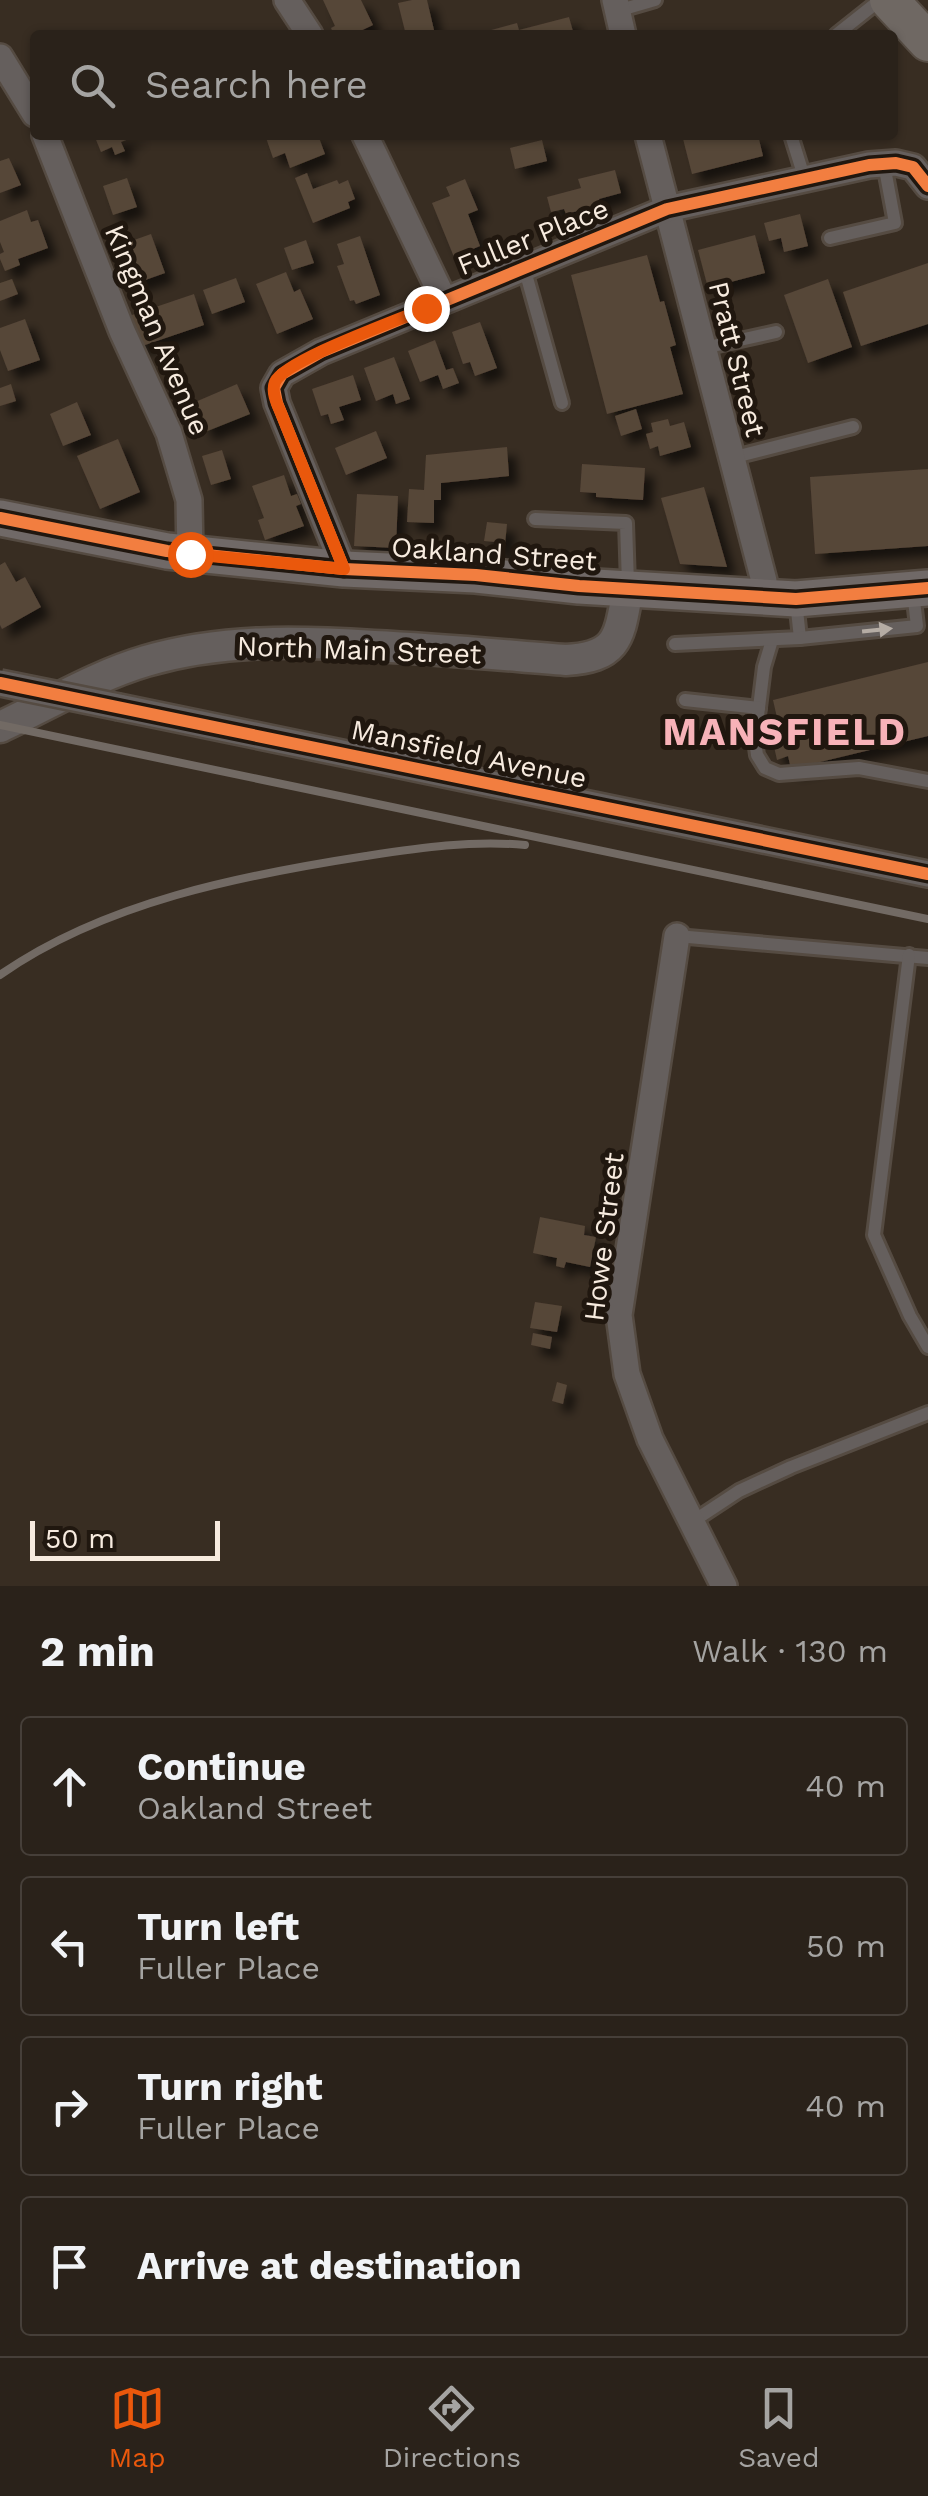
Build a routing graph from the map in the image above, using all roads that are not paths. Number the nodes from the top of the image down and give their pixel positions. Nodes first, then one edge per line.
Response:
1 (287, 0) edge
2 (655, 0) edge
3 (880, 0) edge
4 (890, 0) edge
5 (618, 15) edge
6 (307, 30) edge
7 (842, 30) edge
8 (928, 42) edge
9 (0, 57) edge
10 (30, 106) edge
11 (47, 140) edge
12 (367, 140) edge
13 (649, 140) edge
14 (793, 140) edge
15 (884, 164) junction
16 (805, 180) junction
17 (928, 186) edge
18 (667, 209) junction
19 (830, 238) dead end
20 (524, 267) junction
21 (444, 300) junction
22 (776, 332) dead end
23 (704, 348) junction
24 (562, 403) dead end
25 (854, 427) dead end
26 (731, 458) junction
27 (0, 518) edge
28 (535, 520) dead end
29 (190, 554) junction
30 (344, 569) junction
31 (628, 589) junction
32 (921, 589) edge
33 (780, 598) junction
34 (800, 638) junction
35 (772, 640) junction
36 (674, 644) dead end
37 (0, 683) edge
38 (685, 700) dead end
39 (759, 708) junction
40 (0, 727) edge
41 (928, 781) edge
42 (928, 874) edge
43 (677, 936) joint
44 (909, 954) junction
45 (928, 958) edge
46 (928, 1347) edge
47 (928, 1413) edge
48 (692, 1522) junction
49 (724, 1586) edge

1 - 6 street
2 - 5 lane
3 - 7 lane
4 - 8 main road
9 - 10 street
11 - 29 street, Kingman Avenue
12 - 21 street
13 - 18 street, Pratt Street
14 - 16 lane
15 - 16 street, Fuller Place
15 - 17 street
15 - 19 lane
16 - 18 street, Fuller Place
18 - 20 street, Fuller Place
18 - 23 street, Pratt Street
20 - 21 street, Fuller Place
20 - 24 lane
21 - 30 street, Fuller Place
22 - 23 lane
23 - 26 street, Pratt Street
25 - 26 lane
26 - 33 street, Pratt Street
27 - 29 main road, Oakland Street
28 - 31 lane
29 - 30 main road, Oakland Street
30 - 31 main road, Oakland Street
31 - 33 main road, Oakland Street
31 - 40 street, North Main Street
32 - 33 main road, Oakland Street
34 -> 32 lane
33 - 34 lane
34 - 35 lane
35 - 36 lane
35 - 39 lane
37 - 42 street, Mansfield Avenue, bridge
38 - 39 lane
39 - 41 lane
43 - 44 lane
43 - 48 street, Howe Street
44 - 45 lane
44 - 46 lane
47 - 48 lane
48 - 49 street, Howe Street

